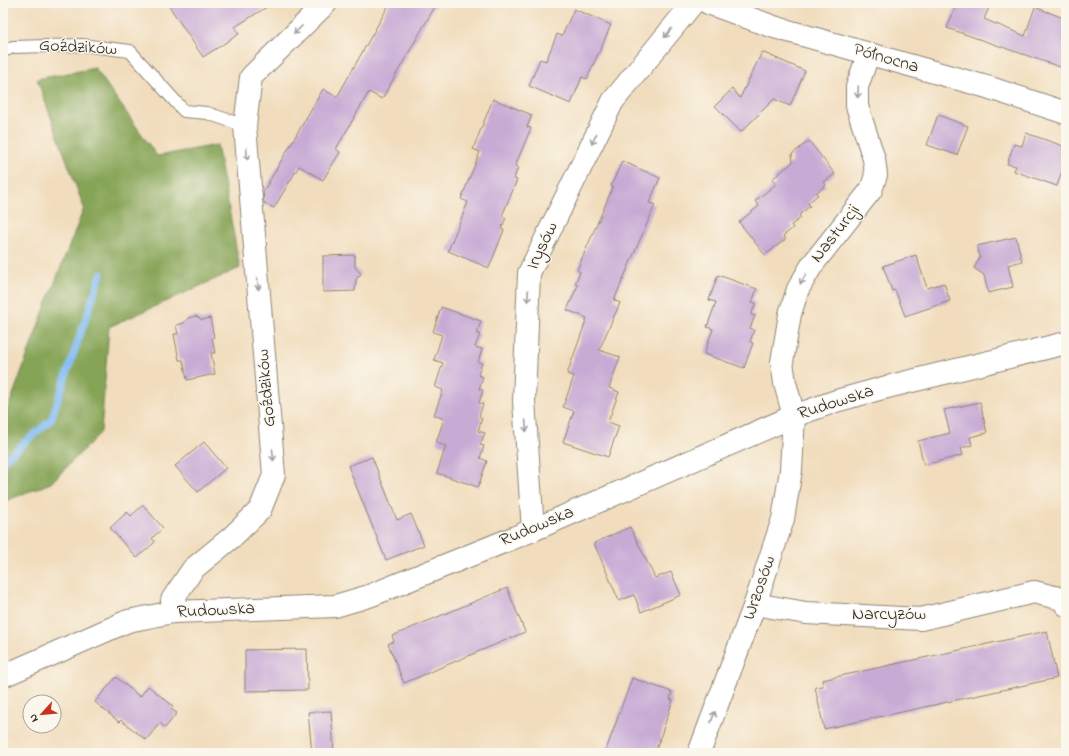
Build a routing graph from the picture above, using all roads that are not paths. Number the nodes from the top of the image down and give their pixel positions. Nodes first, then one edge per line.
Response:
1 (326, 3) edge
2 (693, 3) edge
3 (708, 3) edge
4 (3, 51) edge
5 (868, 55) junction
6 (1066, 113) edge
7 (245, 126) junction
8 (1066, 343) edge
9 (794, 416) junction
10 (532, 530) junction
11 (755, 604) junction
12 (1066, 604) edge
13 (173, 612) junction
14 (3, 676) edge
15 (699, 753) edge

1 -> 7 street, Goździków
2 -> 10 street, Irysów
3 - 5 street, Północna
4 - 7 lane, Goździków
5 - 6 street, Północna
5 -> 9 street, Nasturcji
7 -> 13 street, Goździków
8 - 9 street, Rudowska
9 - 10 street, Rudowska
9 - 11 street, Wrzosów
10 - 13 street, Rudowska
11 - 12 street, Narcyzów
15 -> 11 street, Wrzosów
13 - 14 street, Rudowska

